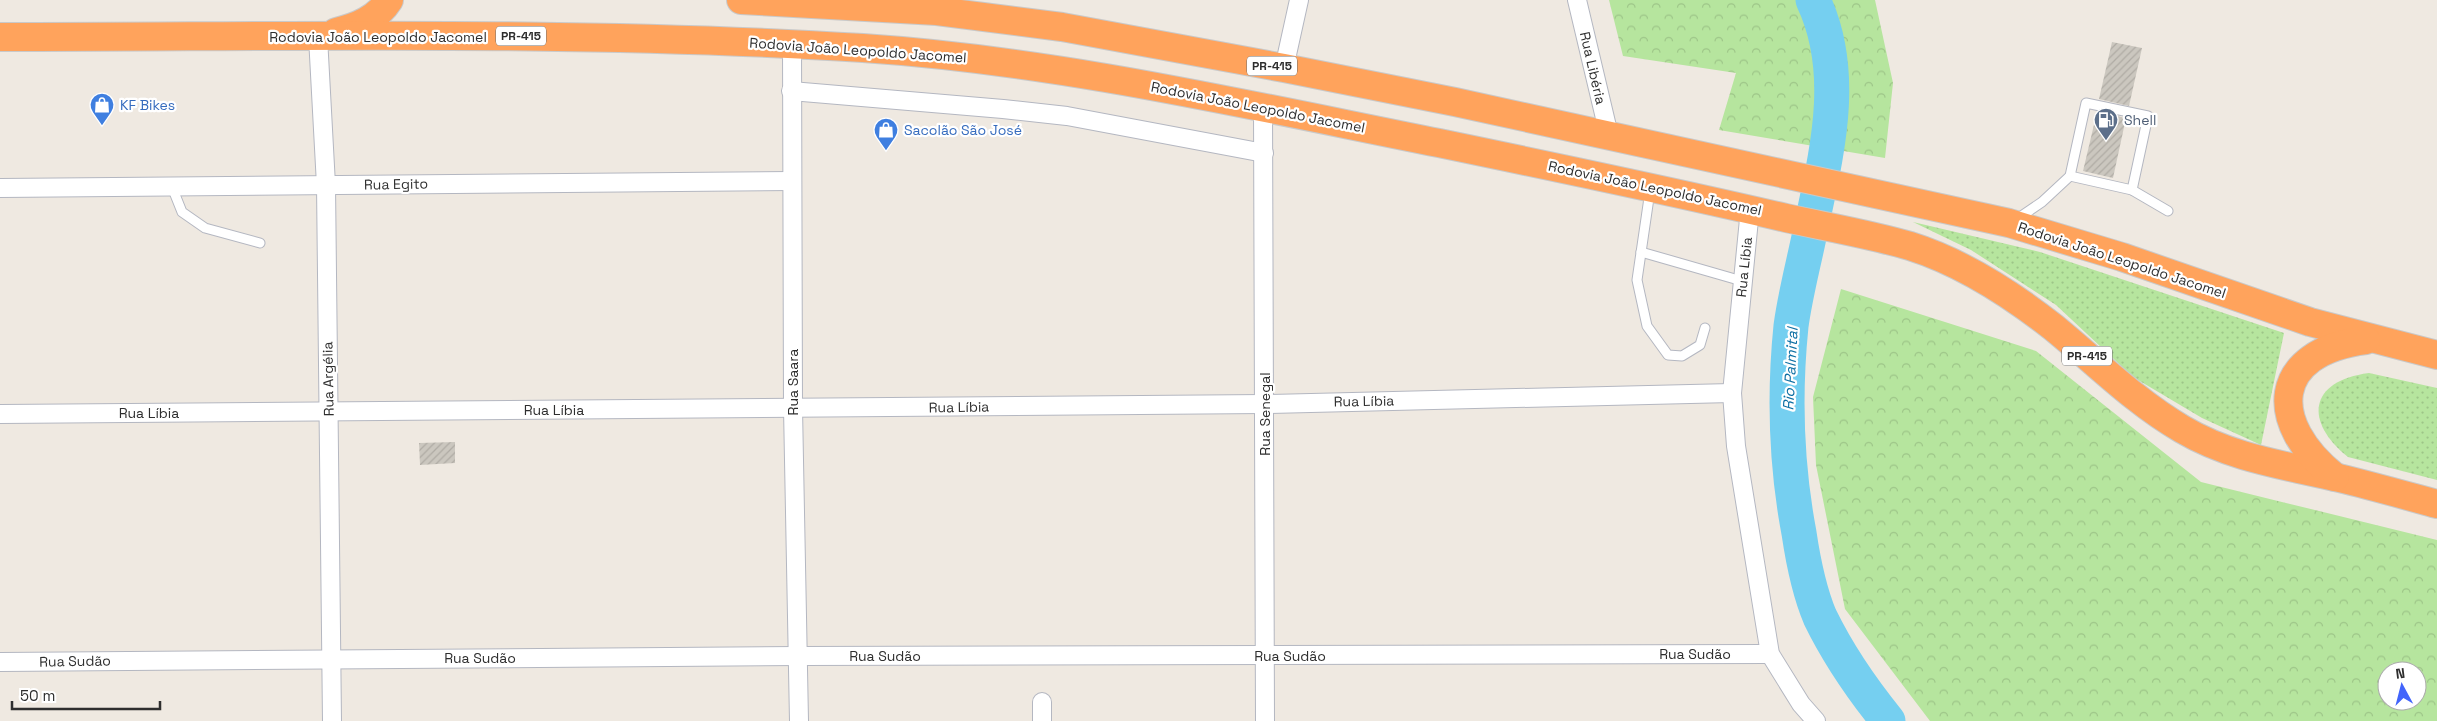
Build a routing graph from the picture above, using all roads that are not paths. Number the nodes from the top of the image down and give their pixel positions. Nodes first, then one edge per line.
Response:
1 (389, 0) edge
2 (741, 0) edge
3 (1299, 0) edge
4 (1577, 0) edge
5 (0, 37) edge
6 (318, 37) junction
7 (792, 44) junction
8 (1284, 68) junction
9 (791, 91) junction
10 (1263, 108) junction
11 (1608, 135) junction
12 (1264, 153) junction
13 (2070, 176) junction
14 (792, 181) junction
15 (326, 185) junction
16 (1650, 186) junction
17 (172, 187) junction
18 (0, 188) edge
19 (2132, 190) junction
20 (1750, 208) junction
21 (2168, 211) dead end
22 (2009, 223) junction
23 (260, 242) dead end
24 (1641, 252) junction
25 (1742, 281) junction
26 (1705, 328) dead end
27 (2371, 339) junction
28 (2437, 355) edge
29 (1732, 393) junction
30 (1265, 404) junction
31 (794, 408) junction
32 (328, 412) junction
33 (0, 414) edge
34 (2337, 478) junction
35 (2437, 504) edge
36 (1770, 654) junction
37 (799, 656) junction
38 (1264, 656) junction
39 (331, 659) junction
40 (0, 662) edge
41 (1042, 702) dead end
42 (1803, 712) edge
43 (332, 721) edge
44 (799, 721) edge
45 (1042, 721) edge
46 (1265, 721) edge
47 (1816, 721) edge

1 - 6 highway
2 - 8 highway, Rodovia João Leopoldo Jacomel / PR-415
3 - 8 street
4 - 11 street, Rua Libéria
5 - 6 highway, Rodovia João Leopoldo Jacomel / PR-415
6 - 7 highway, Rodovia João Leopoldo Jacomel / PR-415
6 - 15 street, Rua Argélia
7 - 9 street, Rua Saara
7 - 10 highway, Rodovia João Leopoldo Jacomel / PR-415
8 - 11 highway, Rodovia João Leopoldo Jacomel / PR-415
9 - 12 street
9 - 14 street, Rua Saara
10 - 12 street, Rua Senegal
10 - 16 highway, Rodovia João Leopoldo Jacomel / PR-415
11 - 22 highway, Rodovia João Leopoldo Jacomel / PR-415
12 - 30 street, Rua Senegal
13 - 19 lane
13 - 19 lane
13 - 22 lane
14 - 15 street, Rua Egito
14 - 31 street, Rua Saara
15 - 17 street, Rua Egito
15 - 32 street, Rua Argélia
16 - 20 highway, Rodovia João Leopoldo Jacomel / PR-415
16 - 24 lane
17 - 18 street, Rua Egito
17 - 23 lane
19 - 21 lane
20 - 25 street, Rua Líbia
20 - 34 highway, Rodovia João Leopoldo Jacomel / PR-415
22 - 27 highway, Rodovia João Leopoldo Jacomel / PR-415
24 - 25 lane
24 - 26 lane
25 - 29 street, Rua Líbia
27 - 28 highway, Rodovia João Leopoldo Jacomel / PR-415
27 - 34 highway
29 - 30 street, Rua Líbia
29 - 36 street
30 - 31 street, Rua Líbia
30 - 38 street, Rua Senegal
31 - 32 street, Rua Líbia
31 - 37 street, Rua Saara
32 - 33 street, Rua Líbia
32 - 39 street, Rua Argélia
34 - 35 highway, Rodovia João Leopoldo Jacomel / PR-415
36 - 38 street, Rua Sudão
36 - 42 street
37 - 38 street, Rua Sudão
37 - 39 street, Rua Sudão
37 - 44 street, Rua Saara
38 - 46 street, Rua Senegal
39 - 40 street, Rua Sudão
39 - 43 street, Rua Argélia
41 - 45 street
42 - 47 street

